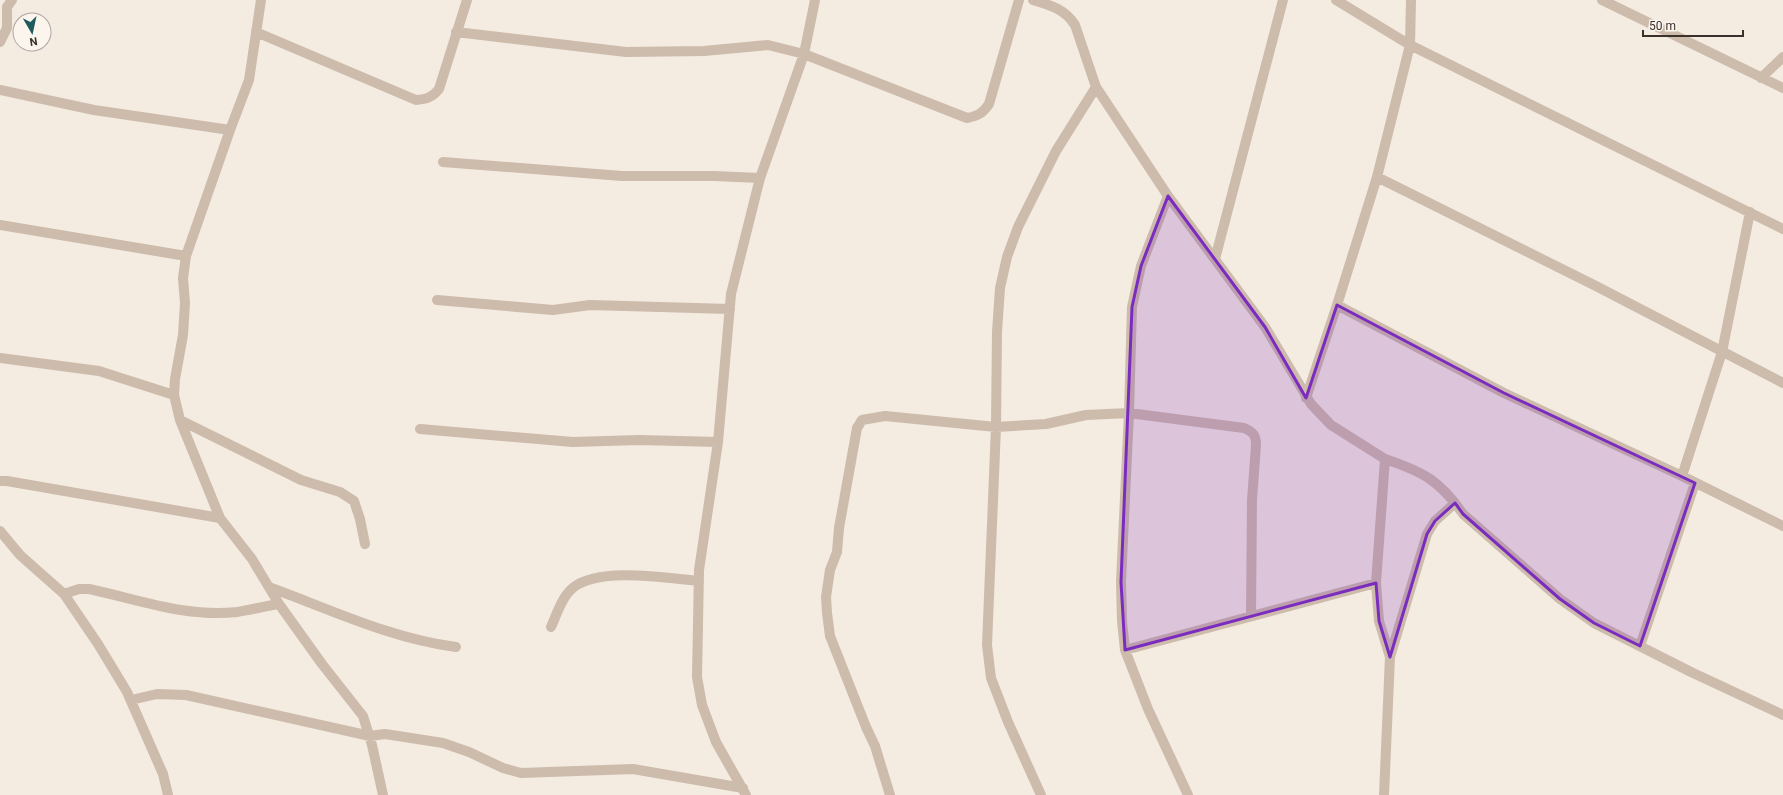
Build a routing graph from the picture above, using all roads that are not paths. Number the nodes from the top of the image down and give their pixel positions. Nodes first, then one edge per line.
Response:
1 (12, 0) edge
2 (261, 0) edge
3 (467, 0) edge
4 (815, 0) edge
5 (1019, 0) edge
6 (1033, 0) edge
7 (1283, 0) edge
8 (1336, 0) edge
9 (1411, 0) edge
10 (1602, 0) edge
11 (1058, 4) edge
12 (256, 32) junction
13 (456, 32) junction
14 (0, 42) edge
15 (1410, 45) junction
16 (804, 54) junction
17 (1783, 57) edge
18 (1761, 78) junction
19 (1096, 86) junction
20 (1783, 88) edge
21 (0, 90) edge
22 (230, 130) junction
23 (443, 162) dead end
24 (1377, 177) junction
25 (760, 178) junction
26 (1168, 196) junction
27 (1750, 212) junction
28 (0, 225) edge
29 (1783, 229) edge
30 (186, 256) junction
31 (1215, 259) junction
32 (437, 300) dead end
33 (1337, 305) junction
34 (730, 309) junction
35 (1722, 352) junction
36 (0, 358) edge
37 (1783, 383) edge
38 (174, 395) junction
39 (1306, 398) junction
40 (1129, 413) junction
41 (180, 420) junction
42 (996, 427) junction
43 (420, 429) dead end
44 (718, 442) junction
45 (1386, 459) junction
46 (1682, 476) junction
47 (0, 481) edge
48 (1695, 483) junction
49 (1455, 503) junction
50 (220, 518) junction
51 (1783, 526) edge
52 (0, 531) edge
53 (365, 544) dead end
54 (699, 581) junction
55 (1376, 583) junction
56 (269, 587) junction
57 (64, 594) junction
58 (279, 604) junction
59 (1251, 616) junction
60 (551, 627) dead end
61 (1640, 646) junction
62 (456, 647) dead end
63 (1125, 650) junction
64 (1390, 657) junction
65 (131, 700) junction
66 (1783, 715) edge
67 (370, 736) junction
68 (745, 791) edge
69 (168, 795) edge
70 (383, 795) edge
71 (890, 795) edge
72 (1041, 795) edge
73 (1188, 795) edge
74 (1384, 795) edge

1 - 14 street
2 - 12 street
3 - 13 street
4 - 16 street
5 - 16 street
6 - 11 street
7 - 31 street
8 - 15 street
9 - 15 street
10 - 18 street
11 - 19 street
12 - 13 street
12 - 22 street
13 - 16 street
15 - 24 street
15 - 27 street
16 - 25 street
17 - 18 street
18 - 20 street
19 - 26 street
19 - 42 street
21 - 22 street
22 - 30 street
23 - 25 street
24 - 33 street
24 - 35 street
25 - 34 street
26 - 31 street
26 - 40 street
27 - 29 street
27 - 35 street
28 - 30 street
30 - 38 street
31 - 39 street
32 - 34 street
33 - 39 street
33 - 46 street
34 - 44 street
35 - 37 street
35 - 46 street
36 - 38 street
38 - 41 street
39 - 45 street
40 - 42 street
40 - 59 street
40 - 63 street
41 - 50 street
41 - 53 street
42 - 71 street
42 - 72 street
43 - 44 street
44 - 54 street
45 - 49 street
45 - 55 street
46 - 48 street
47 - 50 street
48 - 51 street
48 - 61 street
49 - 61 street
49 - 64 street
50 - 56 street
52 - 57 street
54 - 60 street
54 - 68 street
55 - 59 street
55 - 64 street
56 - 58 street
56 - 62 street
57 - 58 street
57 - 65 street
58 - 67 street
59 - 63 street
61 - 66 street
63 - 73 street
64 - 74 street
65 - 67 street
65 - 69 street
67 - 68 street
67 - 70 street

